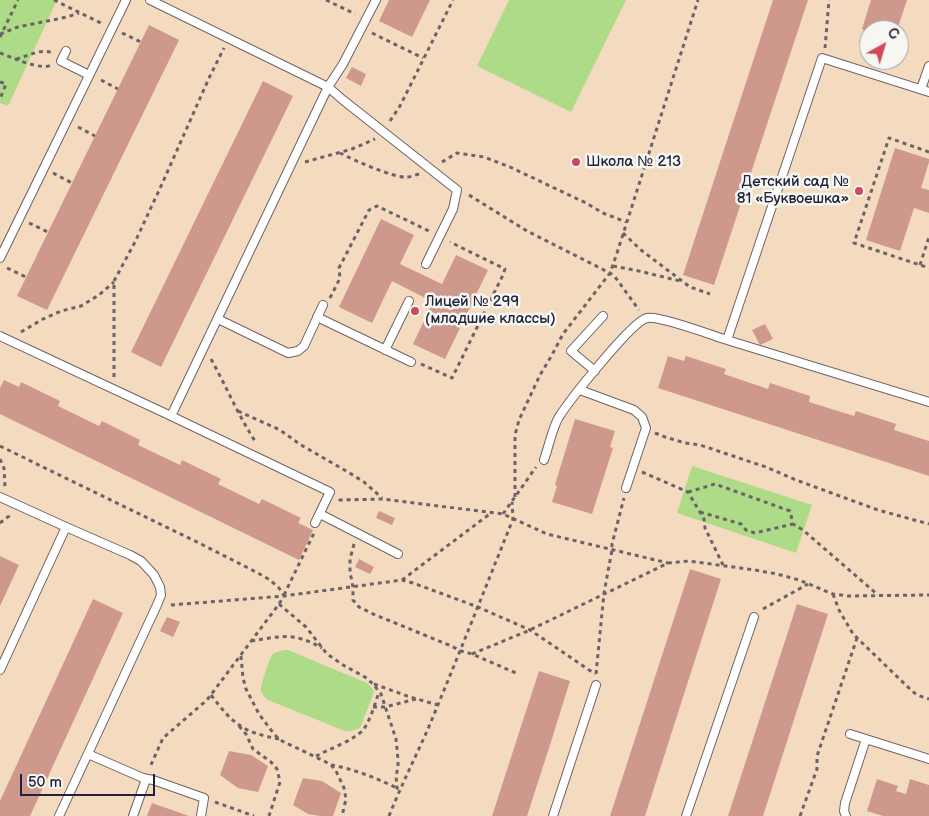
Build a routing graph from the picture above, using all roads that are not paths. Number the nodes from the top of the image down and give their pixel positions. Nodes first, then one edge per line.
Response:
1 (126, 0) edge
2 (150, 0) edge
3 (376, 0) edge
4 (63, 56) road end
5 (929, 66) edge
6 (89, 75) junction
7 (328, 87) junction
8 (925, 90) edge
9 (0, 258) edge
10 (426, 264) dead end
11 (409, 301) dead end
12 (323, 305) road end
13 (603, 316) dead end
14 (317, 317) junction
15 (218, 319) junction
16 (4, 338) edge
17 (727, 340) junction
18 (386, 350) junction
19 (411, 362) road end
20 (595, 371) junction
21 (580, 390) junction
22 (929, 402) edge
23 (171, 416) junction
24 (544, 460) road end
25 (626, 488) road end
26 (3, 498) edge
27 (320, 514) junction
28 (315, 523) road end
29 (66, 527) junction
30 (398, 554) dead end
31 (754, 617) road end
32 (0, 670) edge
33 (596, 685) road end
34 (850, 734) dead end
35 (866, 739) junction
36 (88, 754) junction
37 (929, 759) edge
38 (146, 779) junction
39 (59, 816) edge
40 (133, 816) edge
41 (201, 816) edge
42 (553, 816) edge
43 (686, 816) edge
44 (846, 816) edge

1 - 6 lane
2 - 7 lane
3 - 7 lane
4 - 6 lane
5 - 8 lane
6 - 9 lane
7 - 10 lane
7 - 15 lane
8 - 17 lane
11 - 18 lane
12 - 14 lane
13 - 20 lane
14 - 15 lane
14 - 18 lane
15 - 23 lane
16 - 23 lane
17 - 20 lane
17 - 22 lane
18 - 19 lane
20 - 21 lane
21 - 24 lane
21 - 25 lane
23 - 27 lane
26 - 29 lane
27 - 28 lane
27 - 30 lane
29 - 32 lane
29 - 36 lane
31 - 43 lane
33 - 42 lane
34 - 35 lane
35 - 37 lane
35 - 44 lane
36 - 38 lane
36 - 39 lane
38 - 40 lane
38 - 41 lane

